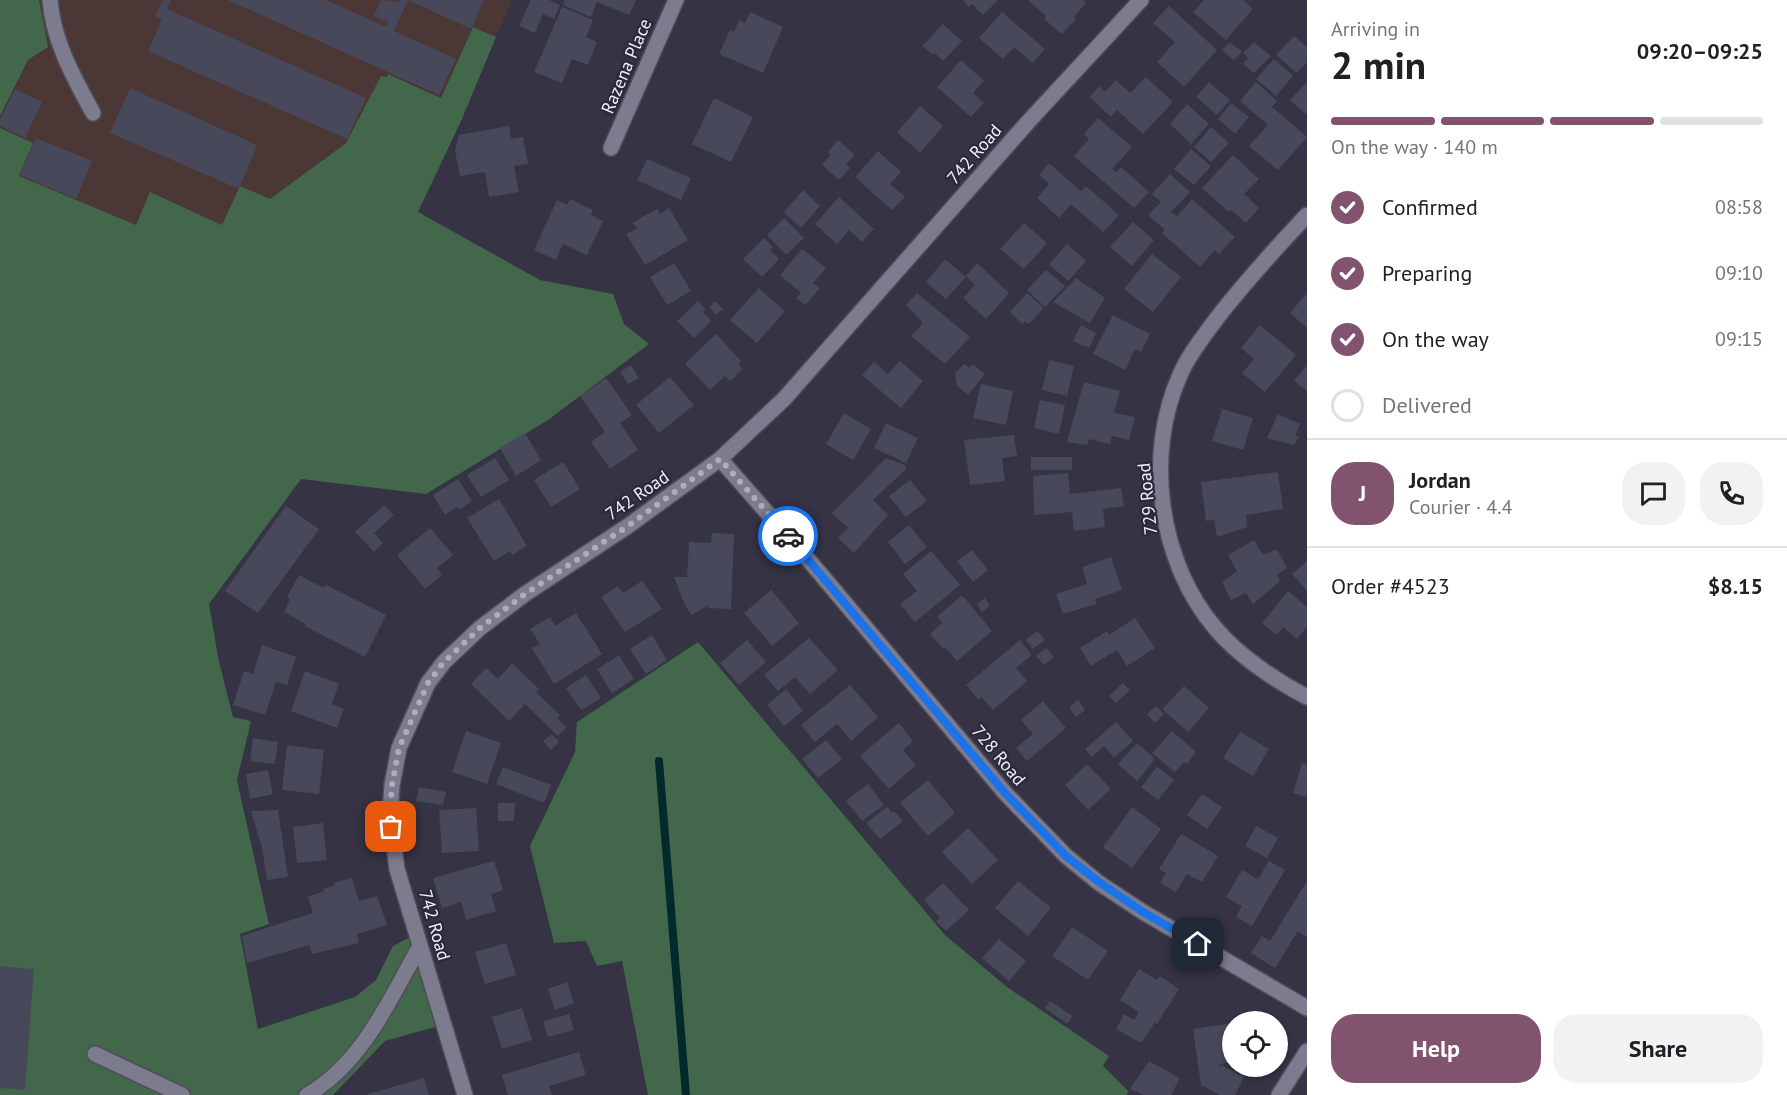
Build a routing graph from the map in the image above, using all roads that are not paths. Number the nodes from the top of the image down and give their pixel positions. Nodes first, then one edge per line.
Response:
1 (50, 0) edge
2 (676, 0) edge
3 (1141, 0) edge
4 (93, 112) dead end
5 (612, 148) dead end
6 (1307, 215) edge
7 (720, 459) junction
8 (1307, 697) edge
9 (420, 946) junction
10 (1307, 1008) edge
11 (1307, 1052) edge
12 (95, 1054) dead end
13 (182, 1095) edge
14 (307, 1095) edge
15 (465, 1095) edge
16 (1279, 1095) edge

1 - 4 street
2 - 5 street, Razena Place
3 - 7 street, 742 Road
6 - 8 street, 729 Road
7 - 9 street, 742 Road
7 - 10 street, 728 Road
9 - 14 street
9 - 15 street, 742 Road
11 - 16 street
12 - 13 street

